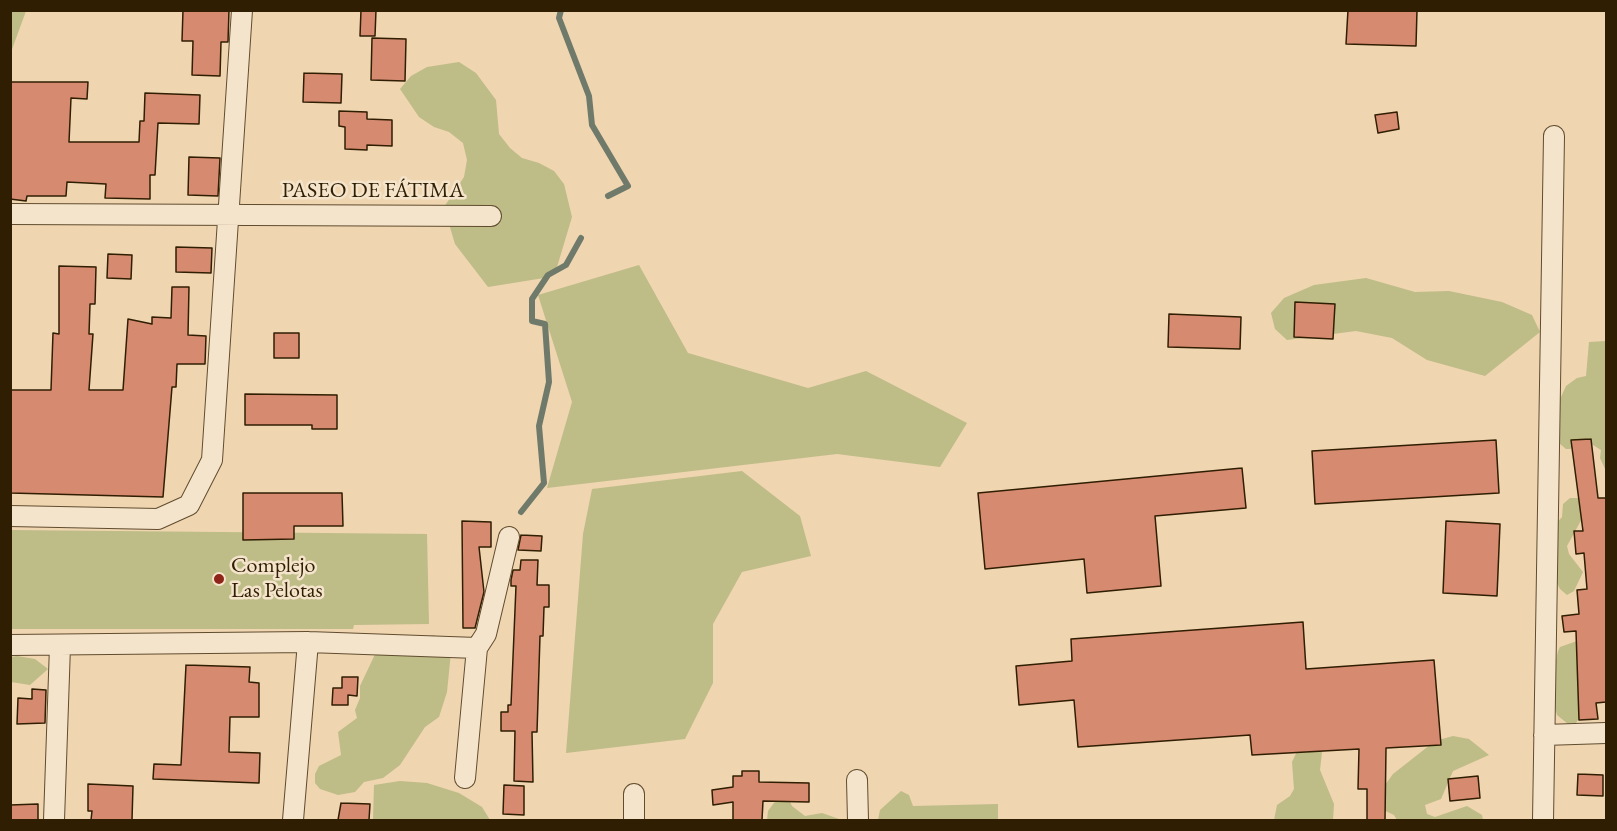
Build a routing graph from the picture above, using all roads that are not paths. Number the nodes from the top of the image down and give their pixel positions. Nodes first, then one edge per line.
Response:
1 (242, 10) edge
2 (1554, 136) dead end
3 (10, 214) edge
4 (228, 215) junction
5 (491, 216) dead end
6 (10, 516) edge
7 (508, 537) dead end
8 (308, 642) junction
9 (10, 645) edge
10 (60, 646) junction
11 (477, 648) junction
12 (1606, 733) edge
13 (1544, 735) junction
14 (465, 778) dead end
15 (857, 780) dead end
16 (634, 794) dead end
17 (54, 820) edge
18 (292, 820) edge
19 (634, 820) edge
20 (858, 820) edge
21 (1543, 820) edge

1 - 4 street
2 - 13 street
3 - 4 street, PASEO DE FÁTIMA
4 - 5 street, PASEO DE FÁTIMA
4 - 6 street
7 - 11 street
8 - 10 street
8 - 11 street
8 - 18 street
9 - 10 street
10 - 17 street
11 - 14 street
12 - 13 street
13 - 21 street
15 - 20 street
16 - 19 street

